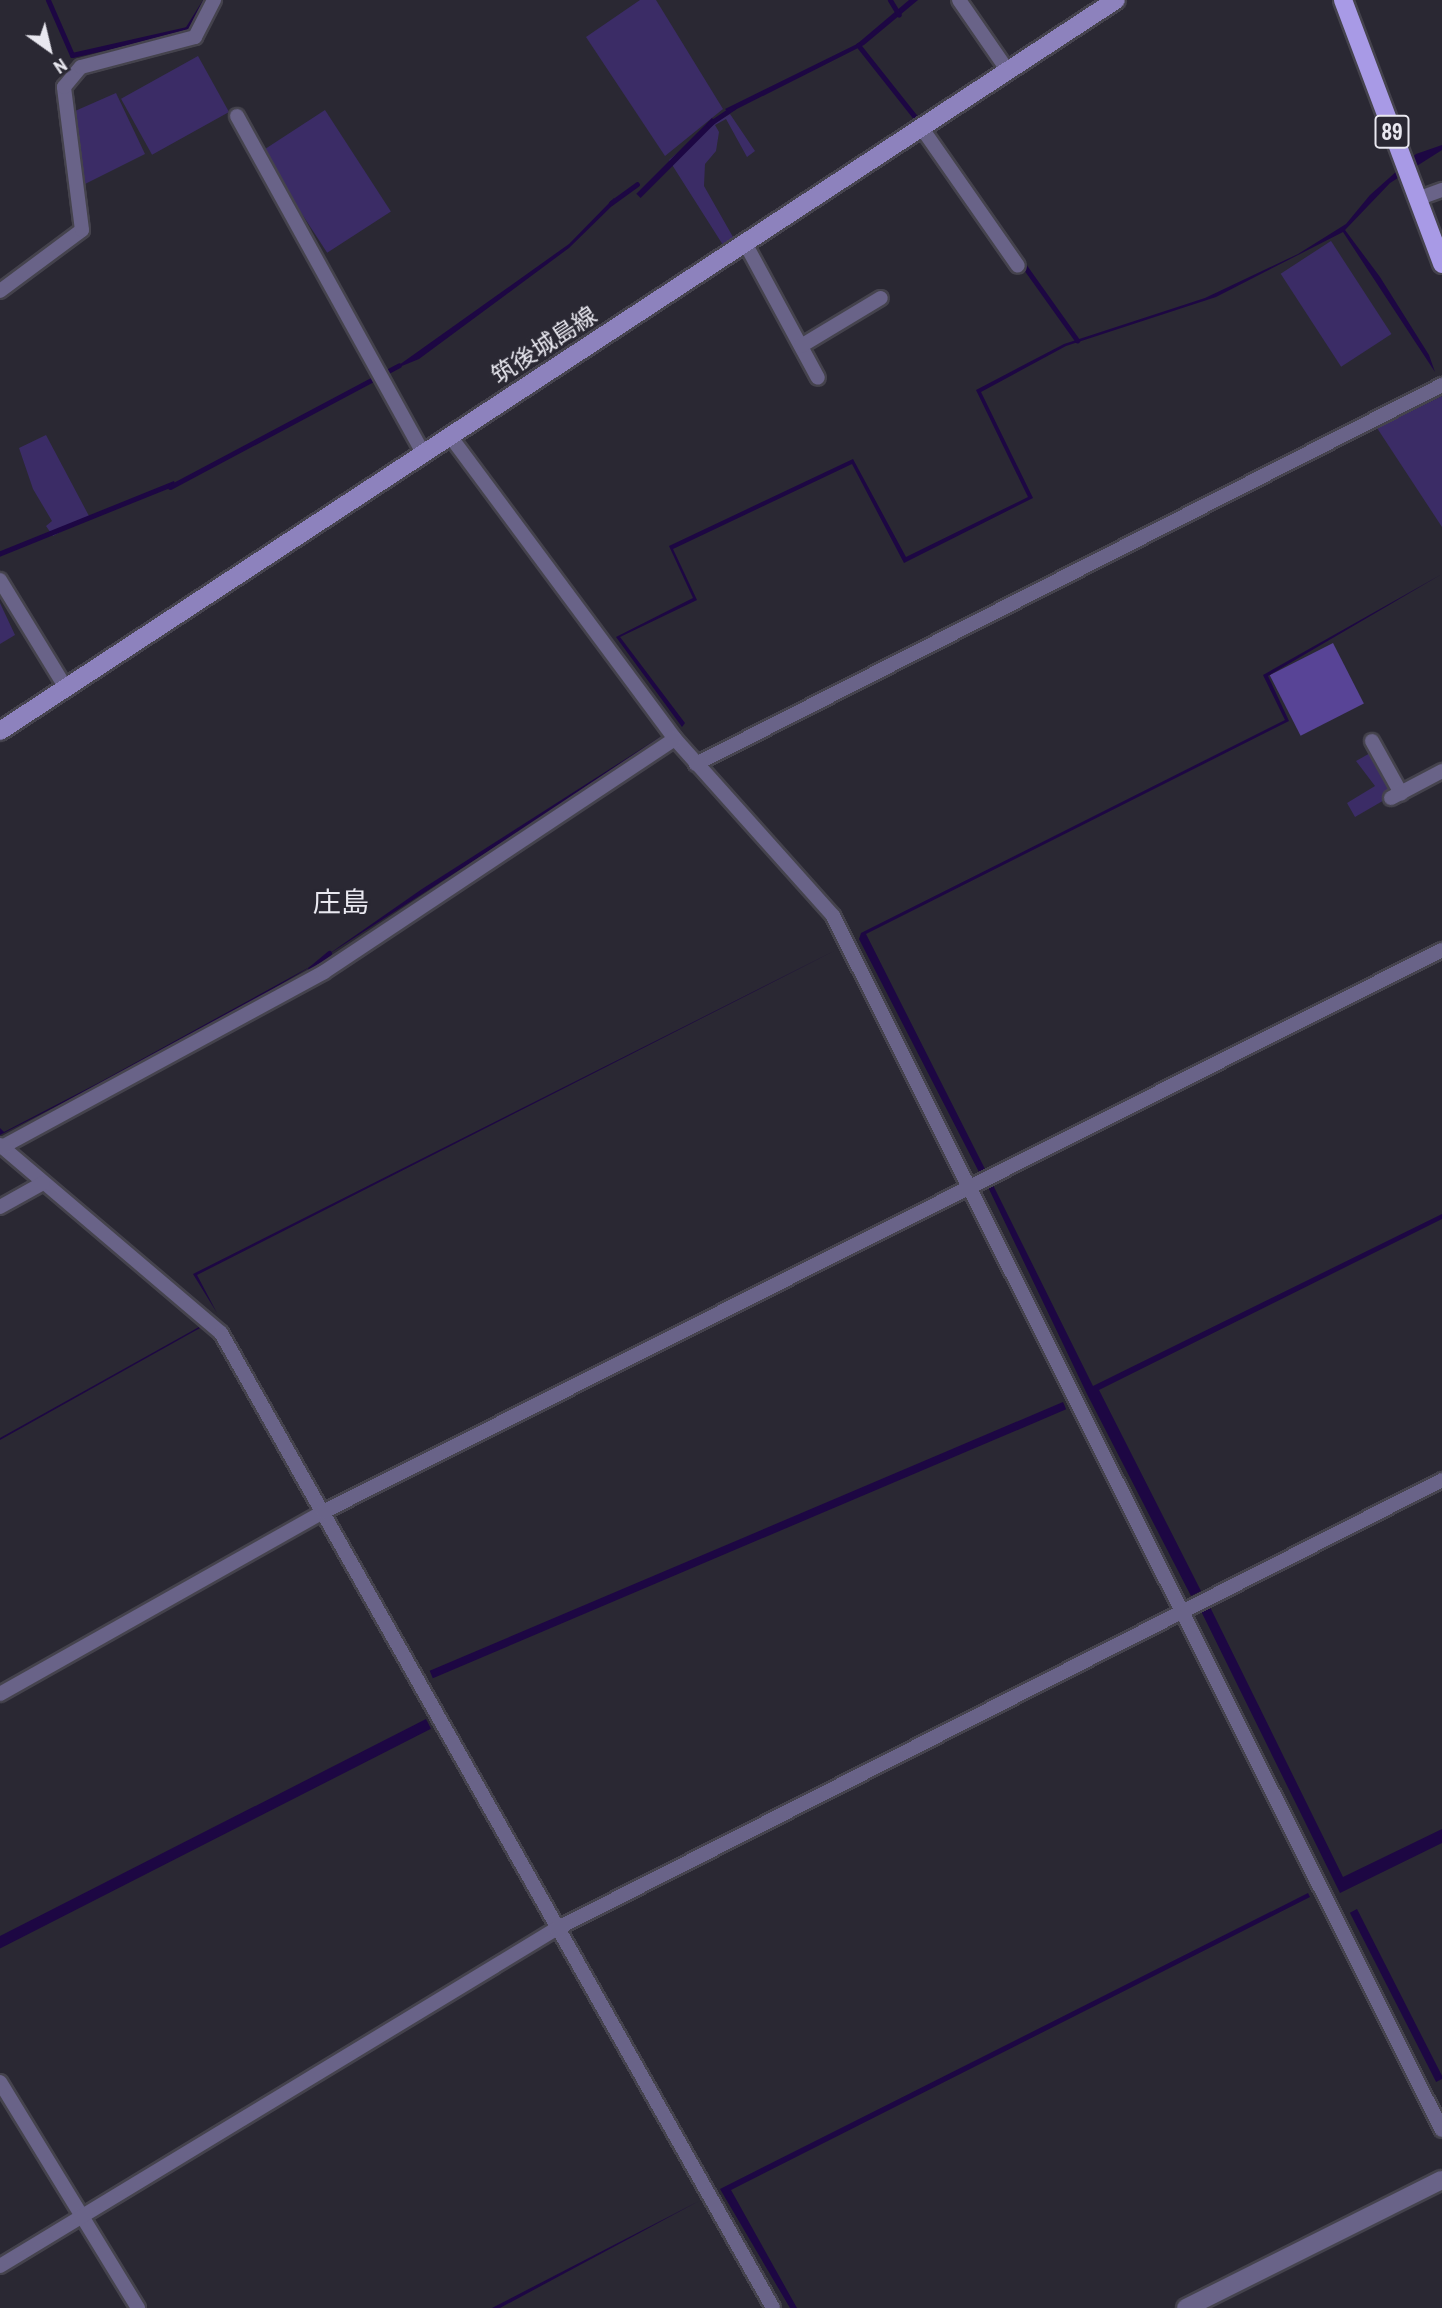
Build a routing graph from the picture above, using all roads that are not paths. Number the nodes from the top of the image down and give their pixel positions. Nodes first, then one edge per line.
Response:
1 (214, 0) edge
2 (959, 0) edge
3 (1116, 0) edge
4 (1343, 0) edge
5 (1008, 71) junction
6 (237, 116) dead end
7 (921, 127) junction
8 (1442, 190) edge
9 (1417, 199) junction
10 (745, 243) junction
11 (1442, 264) edge
12 (1018, 267) dead end
13 (0, 290) edge
14 (881, 298) dead end
15 (801, 346) junction
16 (818, 378) dead end
17 (1442, 385) edge
18 (450, 436) junction
19 (423, 453) junction
20 (0, 580) edge
21 (66, 688) junction
22 (0, 731) edge
23 (675, 739) junction
24 (1372, 741) dead end
25 (696, 764) junction
26 (1442, 771) edge
27 (1442, 950) edge
28 (1, 1146) edge
29 (43, 1183) junction
30 (971, 1188) junction
31 (0, 1207) edge
32 (1442, 1480) edge
33 (323, 1512) junction
34 (1184, 1610) junction
35 (0, 1694) edge
36 (556, 1929) junction
37 (0, 2082) edge
38 (1442, 2130) edge
39 (1442, 2180) edge
40 (82, 2216) junction
41 (0, 2266) edge
42 (138, 2308) edge
43 (773, 2308) edge
44 (1186, 2308) edge

1 - 13 street
2 - 5 street
3 - 5 main road, 筑後城島線
4 - 9 main road, 89
5 - 7 main road, 筑後城島線
6 - 19 street
7 - 10 main road, 筑後城島線
7 - 12 street
8 - 9 street
9 - 11 main road, 89
10 - 15 street
10 - 18 main road, 筑後城島線
14 - 15 street
15 - 16 street
17 - 25 street
18 - 19 main road, 筑後城島線
18 - 23 street
19 - 21 main road, 筑後城島線
20 - 21 street
21 - 22 main road, 筑後城島線
23 - 25 street
23 - 28 street
24 - 26 street
25 - 30 street
27 - 30 street
28 - 29 street
29 - 31 street
29 - 33 street
30 - 33 street
30 - 34 street
32 - 34 street
33 - 35 street
33 - 36 street
34 - 36 street
34 - 38 street
36 - 40 street
36 - 43 street
37 - 40 street
39 - 44 street
40 - 41 street
40 - 42 street

